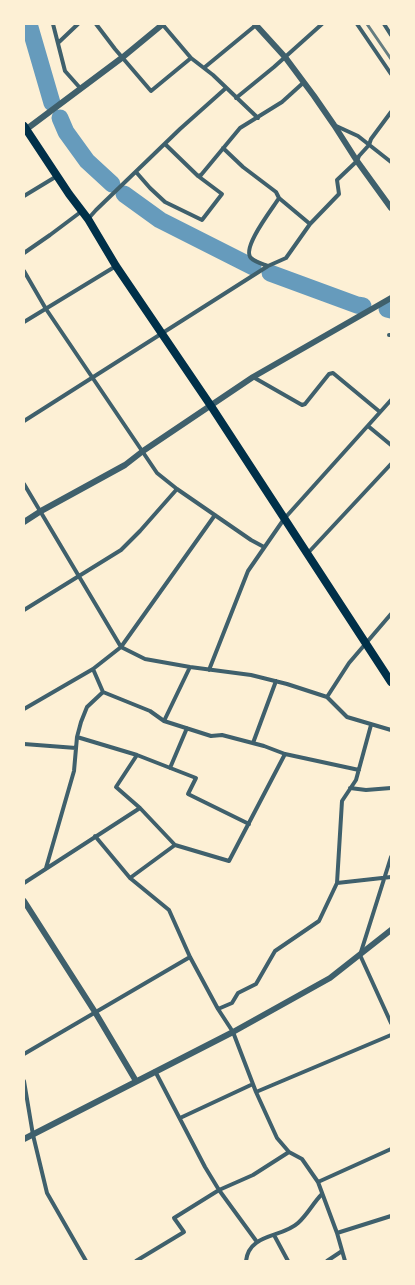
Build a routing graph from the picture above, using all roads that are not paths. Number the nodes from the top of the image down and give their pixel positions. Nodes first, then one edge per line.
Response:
1 (54, 24) edge
2 (78, 24) edge
3 (96, 24) edge
4 (163, 24) edge
5 (256, 24) edge
6 (322, 24) edge
7 (357, 24) edge
8 (384, 24) edge
9 (391, 35) edge
10 (58, 43) junction
11 (123, 57) junction
12 (191, 58) junction
13 (284, 58) junction
14 (204, 67) junction
15 (391, 74) edge
16 (303, 83) junction
17 (226, 88) junction
18 (81, 89) junction
19 (236, 98) junction
20 (391, 112) edge
21 (258, 118) junction
22 (334, 124) junction
23 (25, 129) edge
24 (165, 144) junction
25 (369, 145) junction
26 (223, 148) junction
27 (357, 161) junction
28 (391, 162) edge
29 (136, 172) junction
30 (57, 176) junction
31 (198, 176) junction
32 (24, 196) edge
33 (279, 198) junction
34 (391, 208) edge
35 (82, 210) junction
36 (88, 219) junction
37 (310, 224) junction
38 (24, 253) edge
39 (116, 266) junction
40 (268, 266) junction
41 (24, 271) edge
42 (391, 298) edge
43 (46, 309) junction
44 (24, 322) edge
45 (162, 334) junction
46 (92, 378) junction
47 (253, 378) junction
48 (391, 400) edge
49 (211, 406) junction
50 (380, 412) junction
51 (24, 422) edge
52 (368, 426) junction
53 (391, 445) edge
54 (143, 451) junction
55 (391, 464) edge
56 (24, 484) edge
57 (177, 489) junction
58 (41, 511) junction
59 (215, 515) junction
60 (284, 520) junction
61 (24, 522) edge
62 (264, 547) junction
63 (307, 554) junction
64 (78, 576) junction
65 (24, 610) edge
66 (391, 614) edge
67 (366, 644) junction
68 (121, 647) junction
69 (190, 667) junction
70 (93, 669) junction
71 (209, 670) junction
72 (276, 681) junction
73 (391, 682) edge
74 (103, 692) junction
75 (327, 697) junction
76 (24, 709) edge
77 (164, 721) junction
78 (371, 725) junction
79 (187, 728) junction
80 (391, 730) edge
81 (77, 737) junction
82 (253, 743) junction
83 (24, 744) edge
84 (76, 748) junction
85 (285, 754) junction
86 (137, 755) junction
87 (170, 768) junction
88 (359, 770) junction
89 (350, 788) junction
90 (391, 788) edge
91 (140, 808) junction
92 (249, 824) junction
93 (95, 836) junction
94 (175, 845) junction
95 (391, 856) edge
96 (46, 868) junction
97 (391, 877) edge
98 (130, 878) junction
99 (384, 878) junction
100 (24, 883) edge
101 (336, 883) junction
102 (24, 901) edge
103 (391, 930) edge
104 (360, 955) junction
105 (190, 957) junction
106 (218, 1009) junction
107 (95, 1012) junction
108 (391, 1023) edge
109 (233, 1032) junction
110 (391, 1035) edge
111 (24, 1054) edge
112 (156, 1071) junction
113 (24, 1081) edge
114 (136, 1081) junction
115 (253, 1084) junction
116 (256, 1092) junction
117 (180, 1118) junction
118 (33, 1134) junction
119 (24, 1139) edge
120 (391, 1149) edge
121 (289, 1152) junction
122 (318, 1182) junction
123 (219, 1190) junction
124 (322, 1194) junction
125 (391, 1216) edge
126 (337, 1233) junction
127 (274, 1235) junction
128 (256, 1242) junction
129 (342, 1252) junction
130 (86, 1261) edge
131 (136, 1261) edge
132 (246, 1261) edge
133 (288, 1261) edge
134 (327, 1261) edge
135 (345, 1261) edge

1 - 10 street
2 - 10 street
3 - 11 street
4 - 11 street
4 - 12 street
5 - 13 street
5 - 14 street
6 - 13 street
7 - 15 street
8 - 9 street
10 - 18 street
11 - 12 street
11 - 18 street
12 - 14 street
13 - 16 street
13 - 19 street
14 - 17 street
16 - 21 street
16 - 22 street
17 - 19 street
17 - 24 street
18 - 23 street
19 - 21 street
20 - 25 street
21 - 26 street
22 - 25 street
22 - 27 street
23 - 30 main road
24 - 29 street
24 - 31 street
25 - 27 street
25 - 28 street
26 - 31 street
26 - 33 street
27 - 34 street
27 - 37 street
29 - 31 street
29 - 36 street
30 - 32 street
30 - 35 main road
33 - 37 street
33 - 40 street
35 - 36 main road
35 - 38 street
36 - 39 main road
37 - 40 street
39 - 43 street
39 - 45 main road
40 - 45 street
41 - 43 street
42 - 47 street
43 - 44 street
43 - 46 street
45 - 46 street
45 - 49 main road
46 - 51 street
46 - 54 street
47 - 49 street
47 - 50 street
48 - 50 street
49 - 54 street
49 - 60 main road
50 - 52 street
52 - 53 street
52 - 60 street
54 - 57 street
54 - 58 street
55 - 63 street
56 - 58 street
57 - 59 street
57 - 64 street
58 - 61 street
58 - 64 street
59 - 62 street
59 - 68 street
60 - 62 street
60 - 63 main road
62 - 71 street
63 - 67 main road
64 - 65 street
64 - 68 street
66 - 67 street
67 - 73 main road
67 - 75 street
68 - 69 street
68 - 70 street
69 - 71 street
69 - 77 street
70 - 74 street
70 - 76 street
71 - 72 street
72 - 75 street
72 - 82 street
74 - 77 street
74 - 81 street
75 - 78 street
77 - 79 street
78 - 80 street
78 - 88 street
79 - 82 street
79 - 87 street
81 - 84 street
81 - 86 street
82 - 85 street
83 - 84 street
84 - 96 street
85 - 88 street
85 - 92 street
86 - 87 street
86 - 91 street
87 - 92 street
88 - 89 street
89 - 90 street
89 - 101 street
91 - 93 street
91 - 94 street
92 - 94 street
93 - 96 street
93 - 98 street
94 - 98 street
95 - 99 street
96 - 100 street
97 - 99 street
98 - 105 street
99 - 101 street
99 - 104 street
101 - 106 street
102 - 107 street
103 - 104 street
104 - 108 street
104 - 109 street
105 - 106 street
105 - 107 street
106 - 109 street
107 - 111 street
107 - 114 street
109 - 112 street
109 - 115 street
110 - 116 street
112 - 114 street
112 - 117 street
113 - 118 street
114 - 118 street
115 - 116 street
115 - 117 street
116 - 121 street
117 - 123 street
118 - 119 street
118 - 130 street
120 - 122 street
121 - 122 street
121 - 123 street
122 - 124 street
123 - 128 street
123 - 131 street
124 - 126 street
124 - 127 street
125 - 126 street
126 - 129 street
127 - 128 street
127 - 133 street
128 - 132 street
129 - 134 street
129 - 135 street

